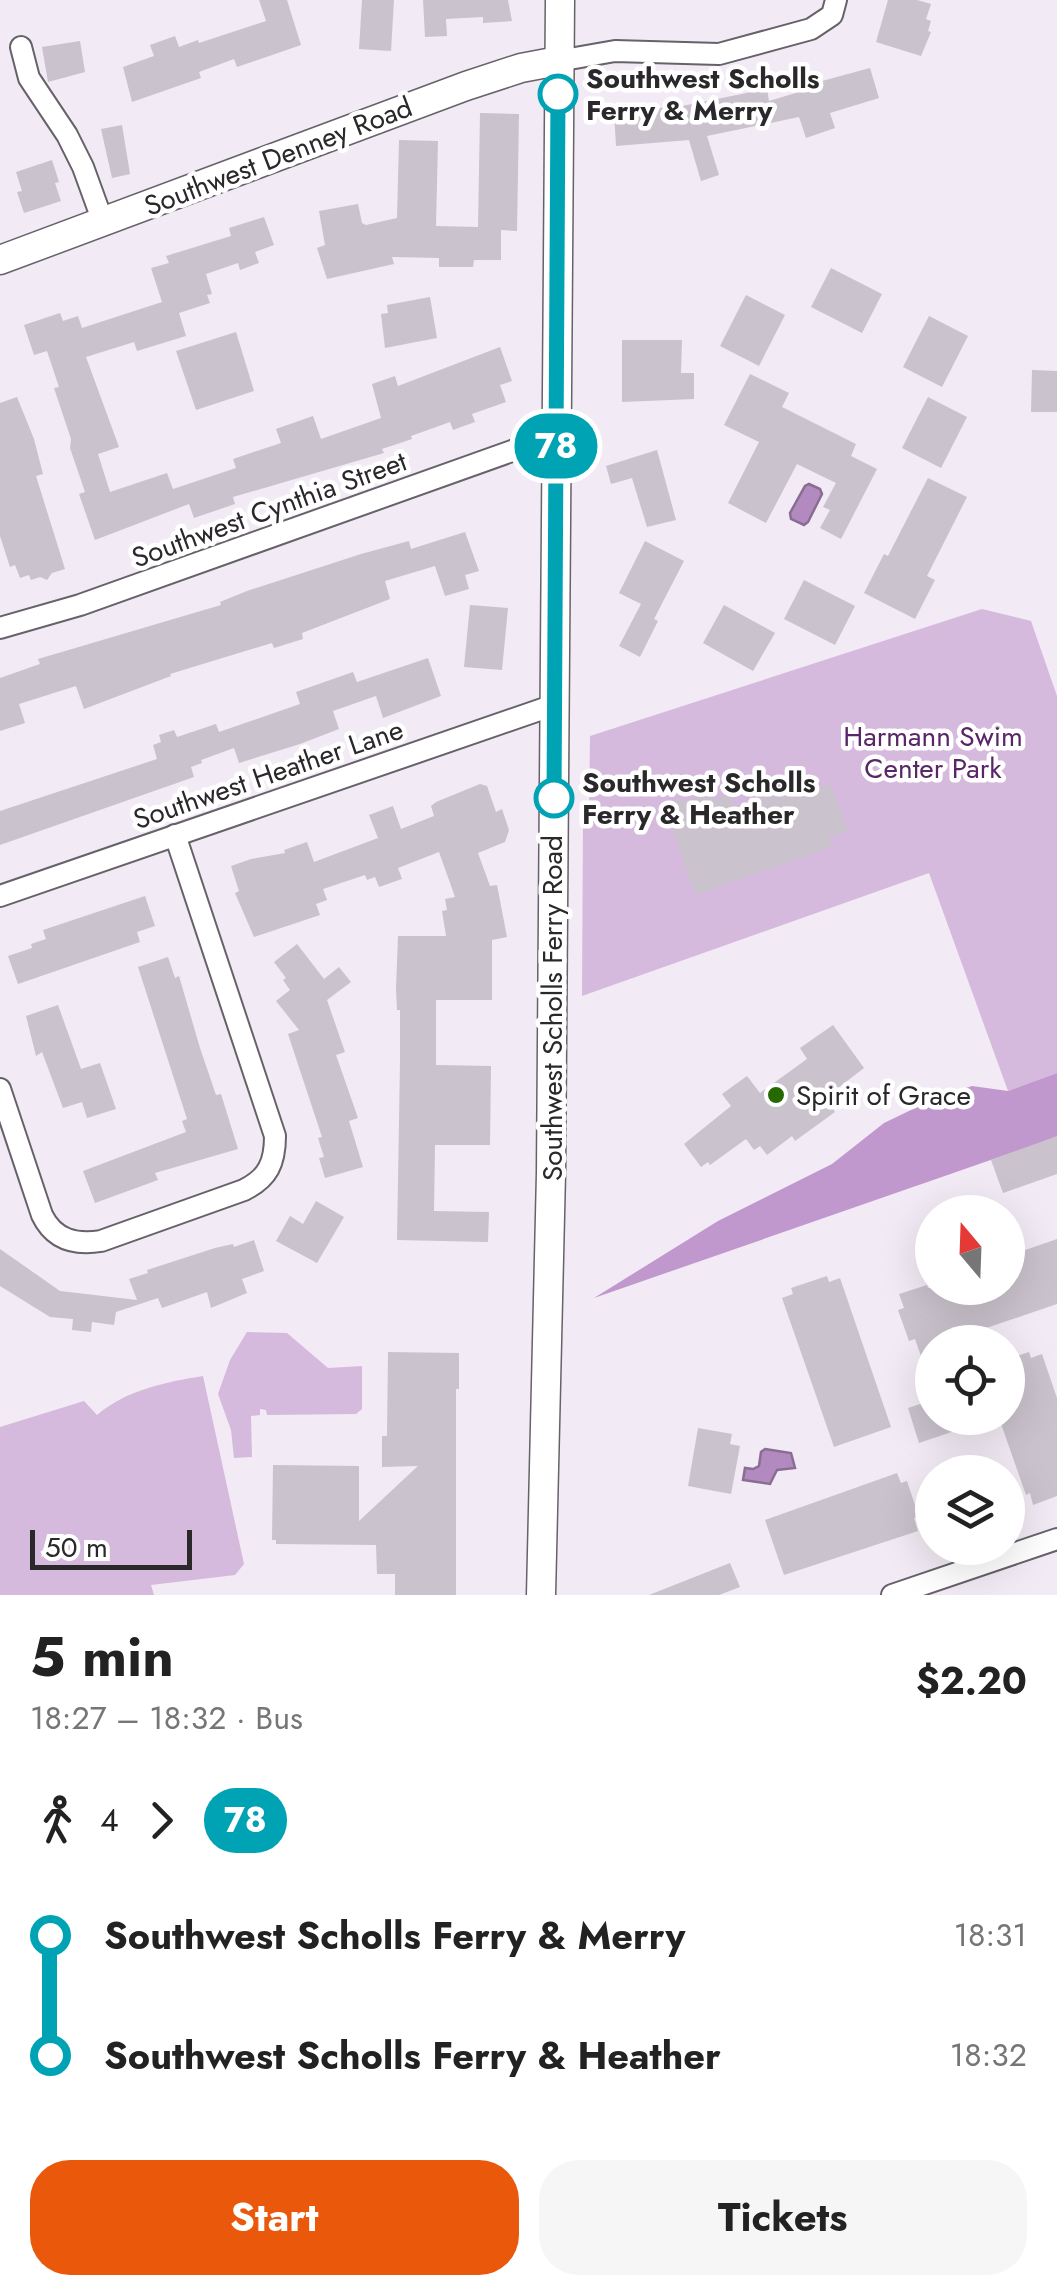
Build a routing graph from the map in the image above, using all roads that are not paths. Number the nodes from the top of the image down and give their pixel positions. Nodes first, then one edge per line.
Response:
1 (560, 0) edge
2 (836, 0) edge
3 (20, 47) dead end
4 (558, 60) junction
5 (103, 222) junction
6 (0, 260) edge
7 (556, 442) junction
8 (0, 628) edge
9 (554, 705) junction
10 (175, 836) junction
11 (0, 896) edge
12 (0, 1089) edge
13 (1057, 1539) edge
14 (541, 1595) edge
15 (892, 1595) edge

1 - 4 main road, Southwest Scholls Ferry Road
2 - 4 street
3 - 5 street
4 - 5 main road, Southwest Denney Road
4 - 7 main road, Southwest Scholls Ferry Road
5 - 6 main road, Southwest Denney Road
7 - 8 street, Southwest Cynthia Street
7 - 9 main road, Southwest Scholls Ferry Road
9 - 10 street, Southwest Heather Lane
9 - 14 main road, Southwest Scholls Ferry Road
10 - 11 street, Southwest Heather Lane
10 - 12 street
13 - 15 street

